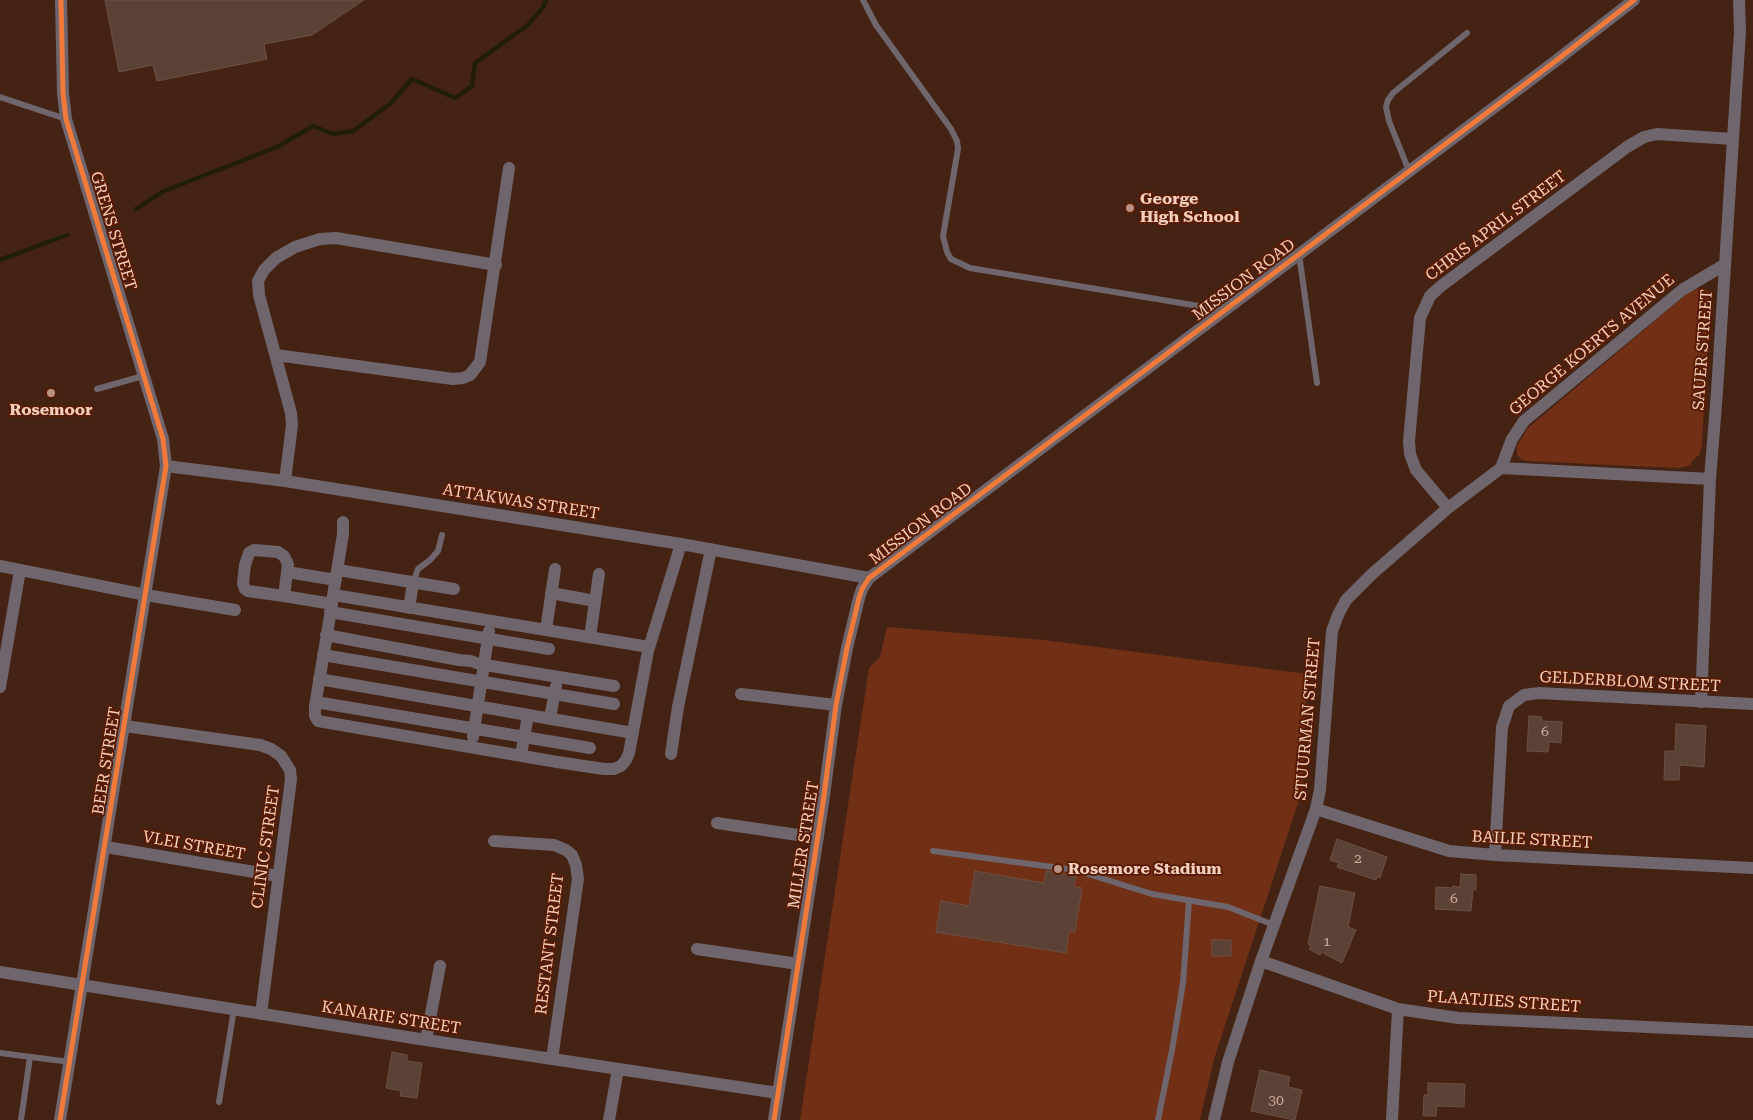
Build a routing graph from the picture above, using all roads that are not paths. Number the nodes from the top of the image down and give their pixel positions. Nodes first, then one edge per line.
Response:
1 (62, 0) edge
2 (863, 0) edge
3 (1634, 0) edge
4 (1739, 0) edge
5 (1467, 34) dead end
6 (0, 97) edge
7 (66, 119) junction
8 (1733, 139) junction
9 (509, 168) dead end
10 (1409, 171) junction
11 (1299, 254) junction
12 (496, 265) junction
13 (1724, 265) junction
14 (1225, 310) junction
15 (276, 355) junction
16 (144, 376) junction
17 (1317, 383) dead end
18 (97, 389) dead end
19 (166, 466) junction
20 (1501, 468) junction
21 (1710, 478) junction
22 (285, 482) junction
23 (1448, 508) junction
24 (343, 522) dead end
25 (442, 535) dead end
26 (681, 544) junction
27 (711, 549) junction
28 (0, 566) edge
29 (555, 569) dead end
30 (20, 570) junction
31 (288, 572) junction
32 (599, 574) dead end
33 (337, 575) junction
34 (869, 578) junction
35 (413, 583) junction
36 (454, 589) dead end
37 (552, 593) junction
38 (146, 595) junction
39 (284, 596) junction
40 (595, 602) junction
41 (332, 604) junction
42 (409, 608) junction
43 (235, 610) dead end
44 (490, 620) junction
45 (546, 630) junction
46 (326, 635) junction
47 (590, 637) junction
48 (488, 638) junction
49 (649, 647) junction
50 (549, 649) dead end
51 (323, 655) junction
52 (484, 664) junction
53 (557, 676) junction
54 (319, 679) junction
55 (481, 682) junction
56 (614, 686) dead end
57 (0, 687) edge
58 (554, 694) junction
59 (741, 694) dead end
60 (316, 702) junction
61 (1701, 702) junction
62 (614, 704) dead end
63 (1753, 704) edge
64 (836, 705) junction
65 (478, 706) junction
66 (528, 715) junction
67 (550, 718) junction
68 (125, 726) junction
69 (474, 729) junction
70 (633, 733) junction
71 (524, 737) junction
72 (472, 747) junction
73 (590, 748) dead end
74 (671, 754) dead end
75 (521, 755) junction
76 (1316, 809) junction
77 (717, 823) dead end
78 (818, 838) junction
79 (494, 841) dead end
80 (106, 847) junction
81 (933, 851) dead end
82 (1494, 855) junction
83 (1753, 868) edge
84 (278, 876) junction
85 (1189, 900) junction
86 (1274, 925) junction
87 (697, 950) dead end
88 (1261, 961) junction
89 (798, 964) junction
90 (440, 966) dead end
91 (0, 972) edge
92 (81, 985) junction
93 (234, 1009) junction
94 (1398, 1009) junction
95 (261, 1014) junction
96 (1753, 1032) edge
97 (426, 1040) junction
98 (0, 1053) edge
99 (30, 1057) junction
100 (552, 1059) junction
101 (70, 1062) junction
102 (618, 1069) junction
103 (778, 1093) junction
104 (219, 1102) dead end
105 (21, 1120) edge
106 (60, 1120) edge
107 (609, 1120) edge
108 (774, 1120) edge
109 (1158, 1120) edge
110 (1214, 1120) edge
111 (1392, 1120) edge

1 - 7 street, GRENS STREET
2 - 14 lane
3 - 10 street, MISSION ROAD
4 - 8 street, SAUER STREET
5 - 10 lane
6 - 7 lane
7 - 16 street, GRENS STREET
8 - 13 street, SAUER STREET
8 - 23 street, CHRIS APRIL STREET
9 - 12 street
10 - 11 street, MISSION ROAD
11 - 14 street, MISSION ROAD
11 - 17 lane
12 - 15 street
12 - 15 street
13 - 20 street, GEORGE KOERTS AVENUE
13 - 21 street, SAUER STREET
14 - 34 street, MISSION ROAD
15 - 22 street
16 - 18 lane
16 - 19 street, GRENS STREET
19 - 22 street, ATTAKWAS STREET
19 - 38 street, BEER STREET
20 - 21 street
20 - 23 street, STUURMAN STREET
21 - 61 street, SAUER STREET
22 - 26 street, ATTAKWAS STREET
23 - 76 street, STUURMAN STREET
24 - 33 street
25 - 35 lane
26 - 27 street, ATTAKWAS STREET
26 - 49 street
27 - 34 street, ATTAKWAS STREET
27 - 74 street
28 - 30 street
29 - 37 street
30 - 38 street
30 - 57 street
31 - 33 street
31 - 39 street
31 - 39 street
32 - 40 street
33 - 35 street
33 - 41 street
34 - 64 street, MILLER STREET
35 - 36 street
35 - 42 street
37 - 40 street
37 - 45 street
38 - 43 street
38 - 68 street, BEER STREET
39 - 41 street
40 - 47 street
41 - 42 street
41 - 46 street
41 - 48 street
42 - 44 street
44 - 45 street
44 - 48 street
45 - 47 street
46 - 51 street
46 - 52 street
47 - 49 street
48 - 50 street
48 - 52 street
49 - 70 street
51 - 54 street
51 - 55 street
52 - 53 street
52 - 55 street
53 - 56 street
53 - 58 street
54 - 60 street
54 - 65 street
55 - 58 street
55 - 65 street
58 - 62 street
58 - 67 street
59 - 64 street
60 - 69 street
60 - 72 street
61 - 63 street, GELDERBLOM STREET
61 - 82 street, GELDERBLOM STREET
64 - 78 street, MILLER STREET
65 - 66 street
65 - 69 street
66 - 67 street
66 - 71 street
67 - 70 street
68 - 80 street, BEER STREET
68 - 84 street, CLINIC STREET
69 - 71 street
69 - 72 street
70 - 75 street
71 - 73 street
71 - 75 street
72 - 75 street
76 - 82 street, BAILIE STREET
76 - 86 street, STUURMAN STREET
77 - 78 street
78 - 89 street, MILLER STREET
79 - 100 street, RESTANT STREET
80 - 84 street, VLEI STREET
80 - 92 street, BEER STREET
81 - 85 lane
82 - 83 street, BAILIE STREET
84 - 95 street, CLINIC STREET
85 - 86 lane
85 - 109 lane
86 - 88 street, STUURMAN STREET
87 - 89 street
88 - 94 street, PLAATJIES STREET
88 - 110 street, STUURMAN STREET
89 - 103 street, MILLER STREET
90 - 97 street
91 - 92 street, KANARIE STREET
92 - 93 street, KANARIE STREET
92 - 101 street, BEER STREET
93 - 95 street, KANARIE STREET
93 - 104 lane
94 - 96 street, PLAATJIES STREET
94 - 111 street
95 - 97 street, KANARIE STREET
97 - 100 street, KANARIE STREET
98 - 99 lane
99 - 101 lane
99 - 105 lane
100 - 102 street, KANARIE STREET
101 - 106 street, BEER STREET
102 - 103 street, KANARIE STREET
102 - 107 street
103 - 108 street, MILLER STREET

